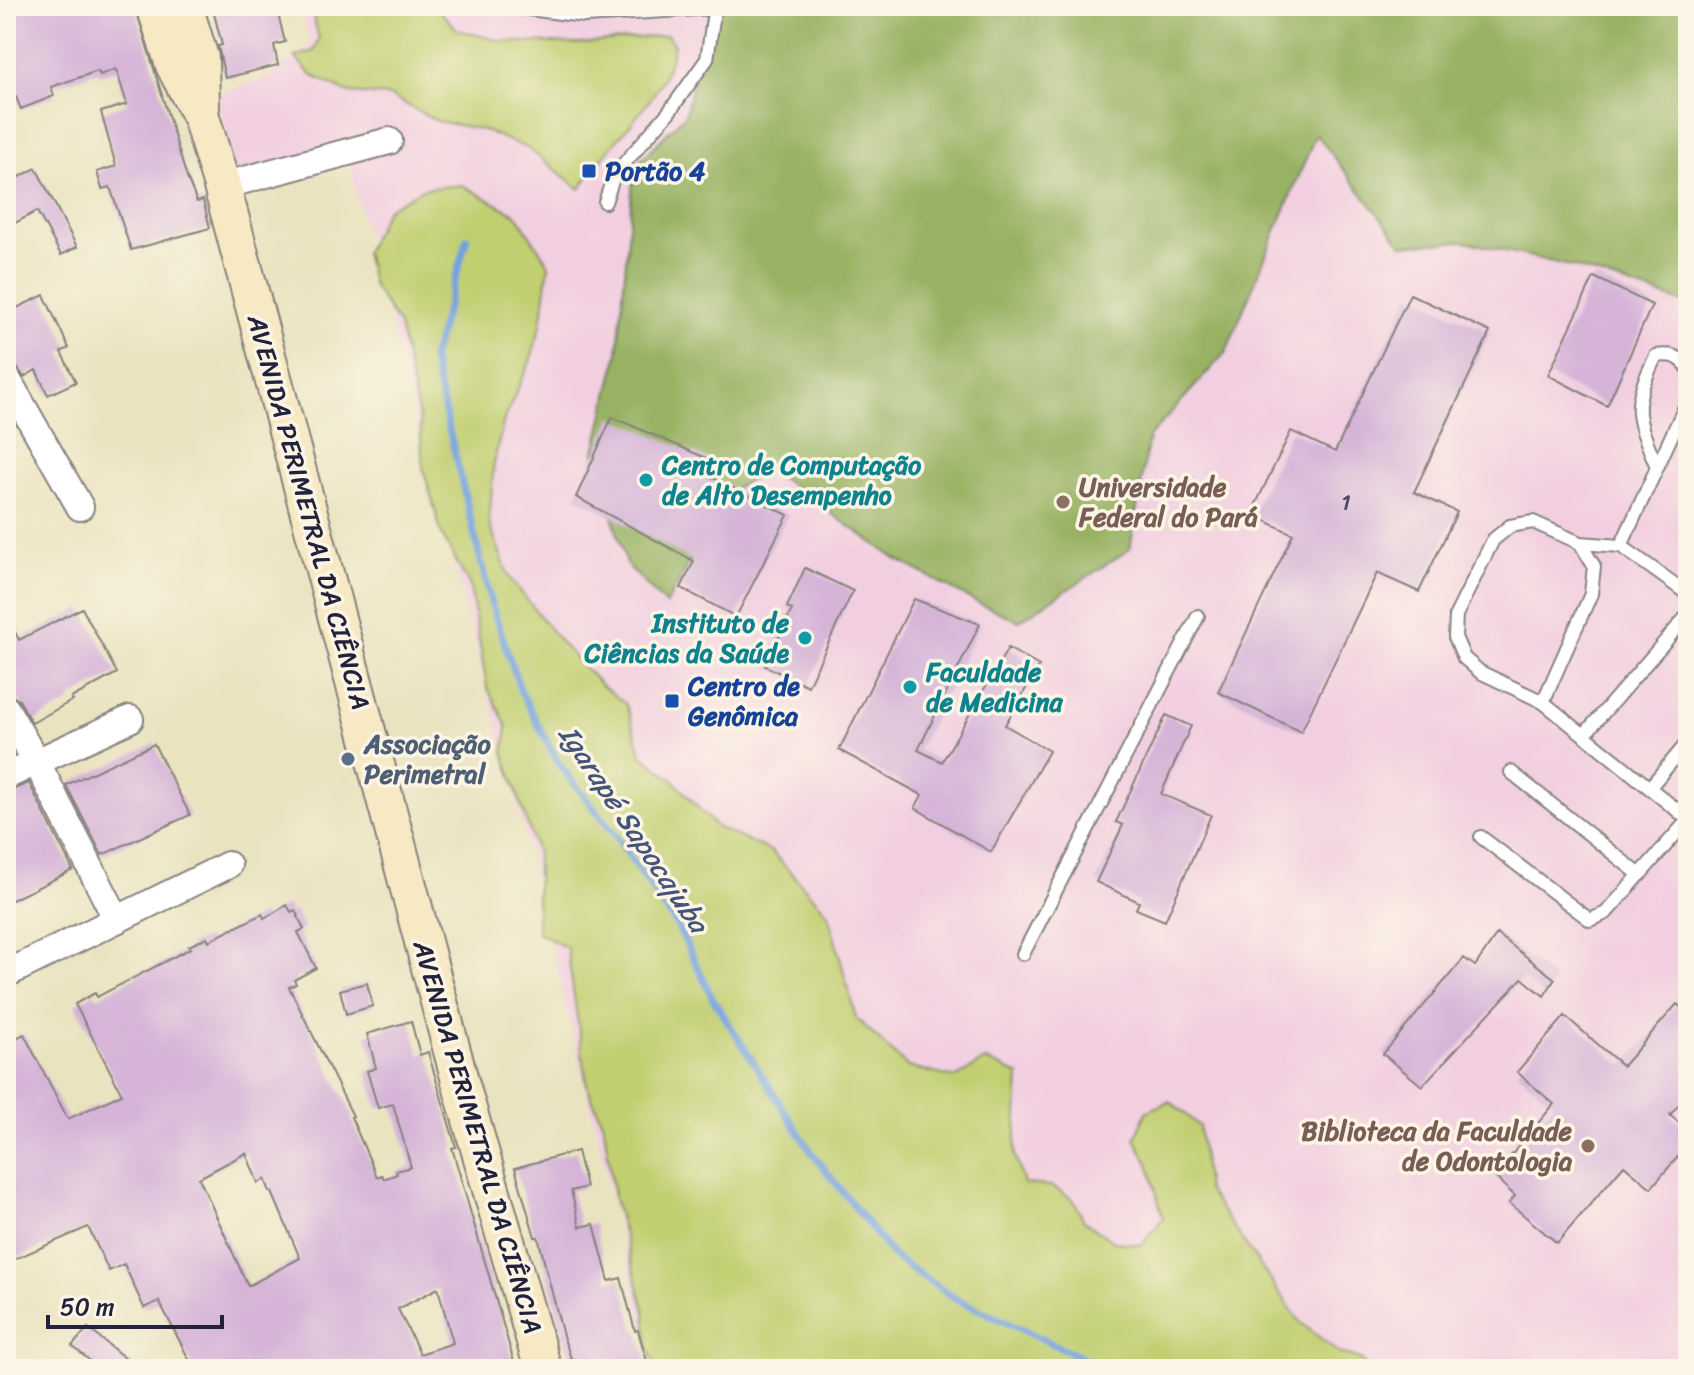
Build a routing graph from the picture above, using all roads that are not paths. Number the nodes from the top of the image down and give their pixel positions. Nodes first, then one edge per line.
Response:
1 (155, 6) edge
2 (184, 6) edge
3 (505, 6) edge
4 (714, 7) edge
5 (584, 11) edge
6 (201, 117) junction
7 (389, 141) dead end
8 (222, 186) junction
9 (605, 202) dead end
10 (1688, 368) edge
11 (6, 377) edge
12 (1688, 400) edge
13 (1657, 467) junction
14 (80, 507) dead end
15 (1580, 543) junction
16 (1621, 546) junction
17 (1688, 594) edge
18 (1688, 615) edge
19 (1198, 616) dead end
20 (1543, 702) junction
21 (6, 709) edge
22 (130, 719) dead end
23 (1584, 735) junction
24 (1688, 742) edge
25 (36, 761) junction
26 (1511, 772) dead end
27 (6, 776) edge
28 (1650, 787) junction
29 (1688, 819) edge
30 (1481, 837) dead end
31 (228, 865) dead end
32 (1640, 875) junction
33 (117, 920) junction
34 (1023, 954) dead end
35 (6, 974) edge
36 (543, 1369) edge

1 - 6 main road, AVENIDA PERIMETRAL DA CIÊNCIA
2 - 6 main road, AVENIDA PERIMETRAL DA CIÊNCIA
3 - 5 lane
4 - 5 lane
4 - 9 lane
6 - 8 main road, AVENIDA PERIMETRAL DA CIÊNCIA
7 - 8 street
8 - 36 main road, AVENIDA PERIMETRAL DA CIÊNCIA
10 - 13 lane
11 - 14 street
12 - 13 lane
13 - 16 lane
15 - 16 lane
15 - 20 lane
15 - 20 lane
16 - 17 lane
18 - 23 lane
19 - 34 lane
20 - 23 lane
21 - 25 street
22 - 25 street
23 - 28 lane
24 - 28 lane
25 - 27 street
25 - 33 street
26 - 32 lane
28 - 29 lane
29 - 32 lane
30 - 32 lane
31 - 33 street
33 - 35 street

